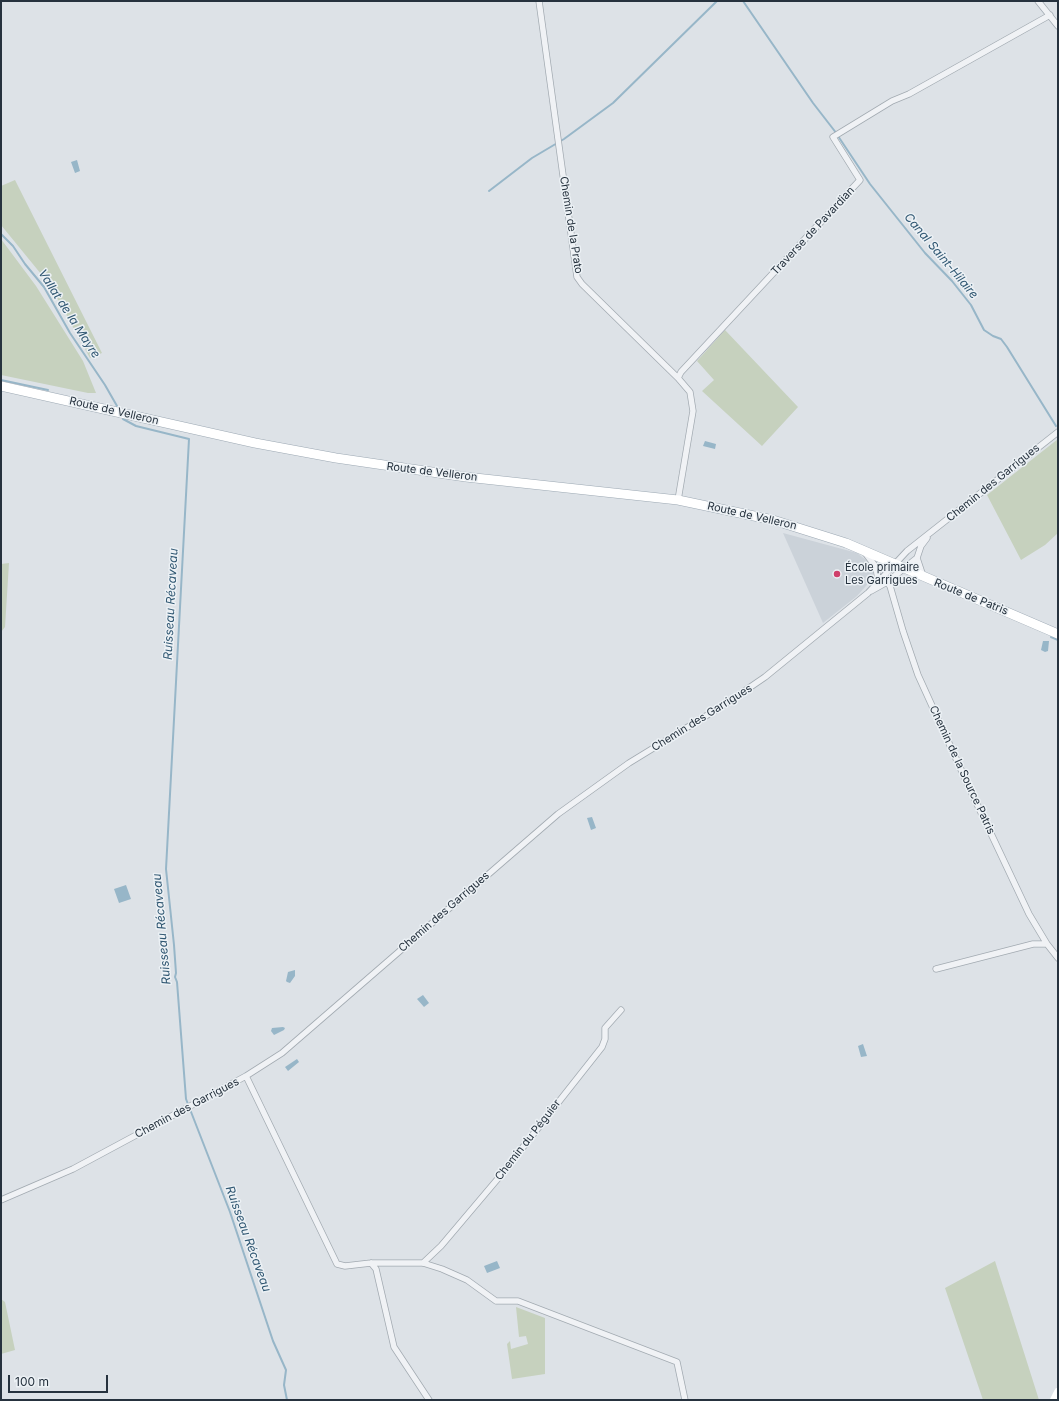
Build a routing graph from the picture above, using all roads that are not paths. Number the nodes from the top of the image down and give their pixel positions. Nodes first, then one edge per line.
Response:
1 (539, 1) edge
2 (1038, 1) edge
3 (1050, 15) junction
4 (1058, 26) edge
5 (678, 378) junction
6 (1, 386) edge
7 (1058, 432) edge
8 (678, 500) junction
9 (928, 536) junction
10 (863, 550) junction
11 (918, 558) junction
12 (894, 564) junction
13 (905, 569) junction
14 (924, 578) junction
15 (879, 579) junction
16 (888, 582) junction
17 (868, 593) junction
18 (1058, 634) edge
19 (1047, 944) junction
20 (1058, 958) edge
21 (936, 969) dead end
22 (621, 1010) dead end
23 (246, 1076) junction
24 (1, 1200) edge
25 (371, 1263) junction
26 (423, 1263) junction
27 (1058, 1392) edge
28 (429, 1400) edge
29 (685, 1400) edge
30 (1054, 1400) edge

1 - 5 street, Chemin de la Prato
2 - 3 street
3 - 4 street
3 - 5 street, Traverse de Pavardian
5 - 8 street, Chemin de la Prato
6 - 8 main road, Route de Velleron
7 - 9 street, Chemin des Garrigues
8 - 10 main road, Route de Velleron
9 - 11 street, Chemin des Garrigues
9 - 12 street, Chemin des Garrigues
10 - 12 main road, Route de Patris
10 - 15 street
11 - 13 street, Chemin des Garrigues
11 - 14 street
12 - 13 main road, Route de Patris
12 - 15 street, Chemin des Garrigues
13 - 14 main road, Route de Patris
13 - 16 street, Chemin des Garrigues
14 - 18 main road, Route de Patris
15 - 16 street
15 - 17 street, Chemin des Garrigues
16 - 17 street, Chemin des Garrigues
16 - 19 street, Chemin de la Source Patris
17 - 23 street, Chemin des Garrigues
19 - 20 street, Chemin de la Source Patris
19 - 21 street
22 - 26 street, Chemin du Péguier
23 - 24 street, Chemin des Garrigues
23 - 25 street
25 - 26 street
25 - 28 street
26 - 29 street
27 - 30 street

